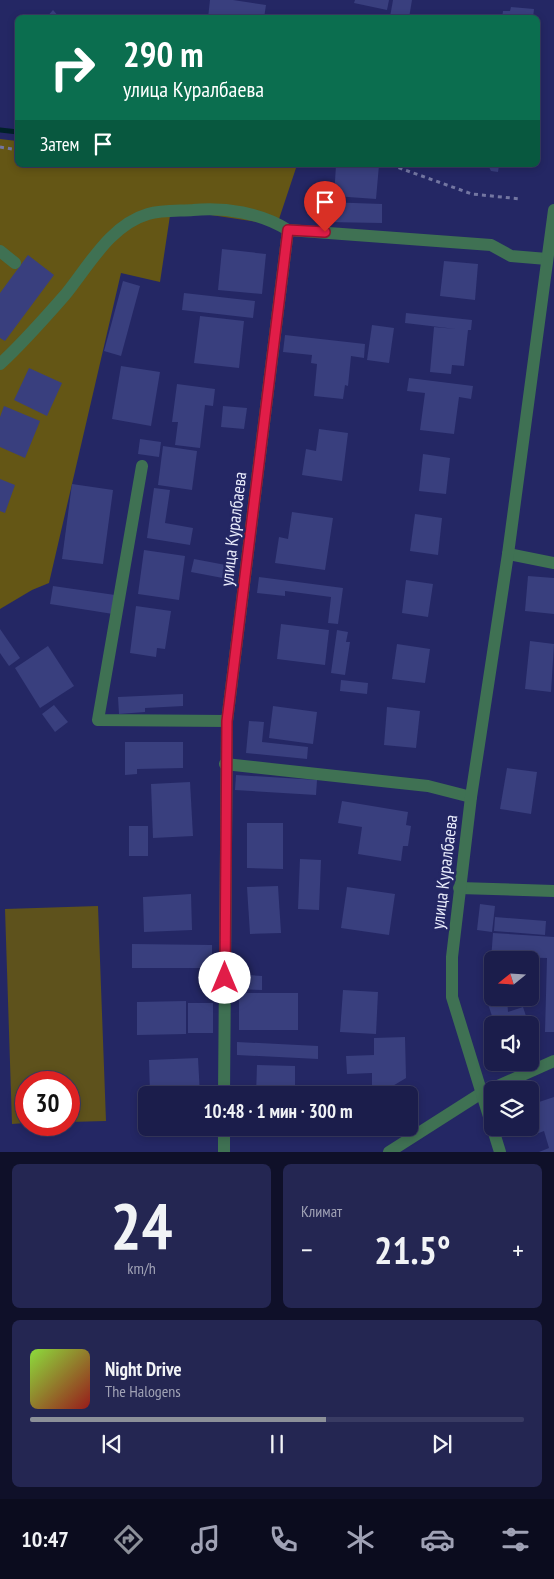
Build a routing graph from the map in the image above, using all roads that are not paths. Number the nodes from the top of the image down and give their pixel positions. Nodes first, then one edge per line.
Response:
1 (554, 210) edge
2 (288, 230) junction
3 (0, 251) edge
4 (547, 259) junction
5 (15, 262) dead end
6 (549, 287) edge
7 (0, 364) edge
8 (142, 466) dead end
9 (508, 554) junction
10 (554, 563) edge
11 (227, 721) junction
12 (225, 764) junction
13 (471, 798) junction
14 (459, 888) junction
15 (554, 891) edge
16 (554, 1061) edge
17 (224, 1086) edge
18 (480, 1094) junction
19 (224, 1136) edge
20 (224, 1152) edge
21 (389, 1152) edge
22 (500, 1152) edge

1 - 4 street, улица Куралбаева
2 - 4 street
2 - 7 street
2 - 11 street, улица Куралбаева
3 - 5 street
4 - 6 street, улица Куралбаева
6 - 9 street, улица Куралбаева
8 - 11 street
9 - 10 street
9 - 13 street, улица Куралбаева
11 - 12 street, улица Куралбаева
12 - 13 street
12 - 17 street, улица Куралбаева
13 - 14 street, улица Куралбаева
14 - 15 street
14 - 18 street, улица Куралбаева
16 - 18 street
18 - 21 street
18 - 22 street, улица Куралбаева
19 - 20 street

